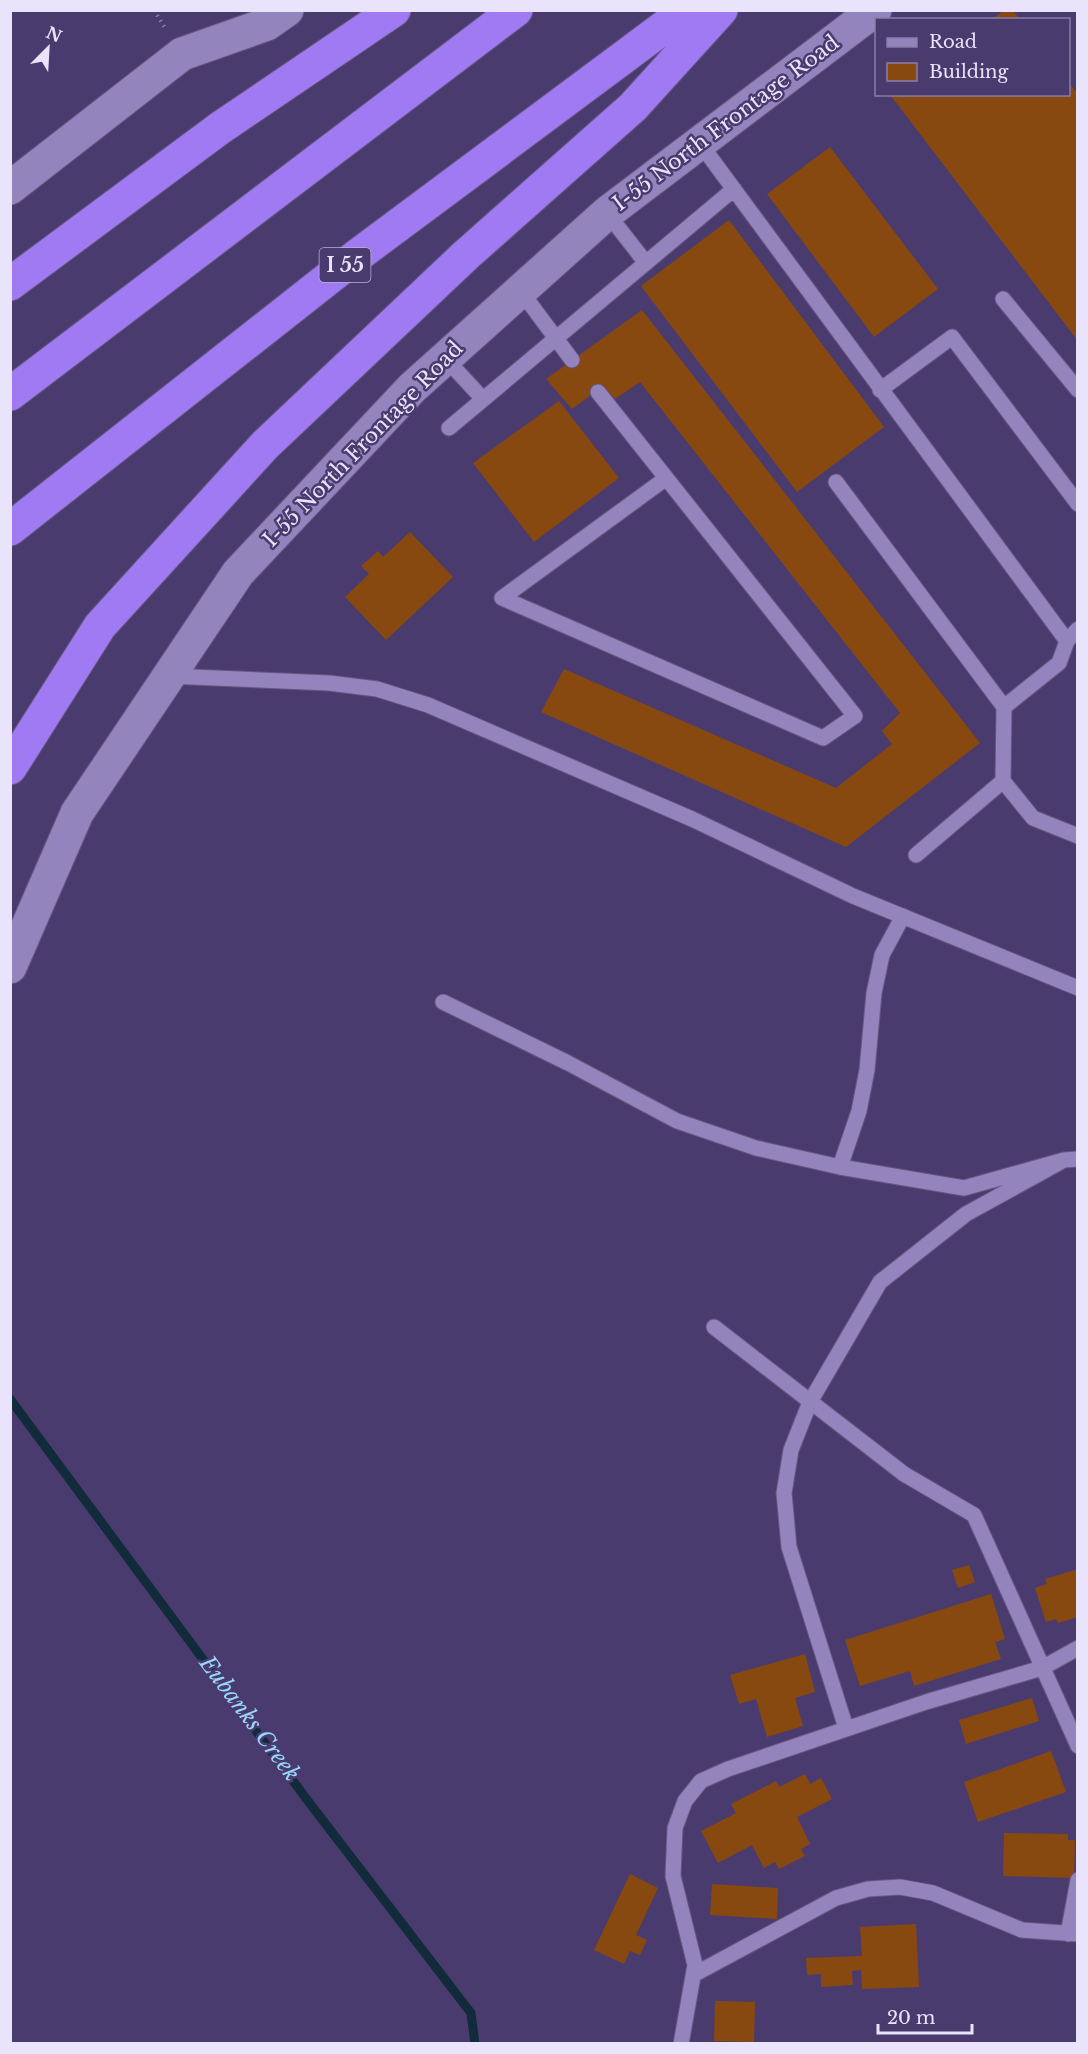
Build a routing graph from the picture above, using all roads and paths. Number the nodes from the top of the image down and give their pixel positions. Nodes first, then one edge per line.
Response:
1 (287, 10) edge
2 (394, 10) edge
3 (516, 10) edge
4 (687, 10) edge
5 (721, 10) edge
6 (875, 10) edge
7 (699, 142) junction
8 (10, 188) edge
9 (734, 189) junction
10 (607, 213) junction
11 (646, 263) junction
12 (10, 284) edge
13 (520, 290) junction
14 (1003, 299) dead end
15 (556, 338) junction
16 (445, 358) junction
17 (572, 360) dead end
18 (880, 390) junction
19 (1077, 390) edge
20 (598, 392) dead end
21 (10, 394) edge
22 (482, 398) junction
23 (449, 428) dead end
24 (665, 479) junction
25 (836, 482) dead end
26 (1077, 504) edge
27 (10, 529) edge
28 (1072, 635) edge
29 (168, 676) junction
30 (1004, 706) junction
31 (10, 768) edge
32 (1003, 781) junction
33 (1077, 836) edge
34 (916, 855) dead end
35 (903, 916) junction
36 (10, 967) edge
37 (1077, 988) edge
38 (443, 1002) dead end
39 (1071, 1160) edge
40 (840, 1167) junction
41 (714, 1327) dead end
42 (810, 1402) junction
43 (1077, 1648) edge
44 (1044, 1667) junction
45 (846, 1728) junction
46 (1077, 1746) edge
47 (1077, 1880) edge
48 (1073, 1934) edge
49 (695, 1974) junction
50 (681, 2043) edge

1 - 8 street
2 - 12 highway
3 - 21 highway
4 - 27 highway, I 55
5 - 31 highway
6 - 7 street, I-55 North Frontage Road
7 - 9 lane
7 - 10 street, I-55 North Frontage Road
9 - 11 lane
9 - 18 lane
10 - 11 lane
10 - 13 street, I-55 North Frontage Road
11 - 15 lane
13 - 15 lane
13 - 16 street, I-55 North Frontage Road
14 - 19 lane
15 - 17 lane
15 - 22 lane
16 - 22 lane
16 - 29 street, I-55 North Frontage Road
18 - 26 lane
18 - 28 lane
20 - 24 lane
22 - 23 lane
24 - 24 lane
25 - 30 lane
28 - 30 lane
29 - 35 lane
29 - 36 street, I-55 North Frontage Road
30 - 32 lane
32 - 33 lane
32 - 34 lane
35 - 37 lane
35 - 40 lane
38 - 40 lane
39 - 40 lane
39 - 42 lane
41 - 42 lane
42 - 44 lane
42 - 45 lane
43 - 44 lane
44 - 45 lane
44 - 46 lane
45 - 49 lane
47 - 48 lane
48 - 49 lane
49 - 50 lane

